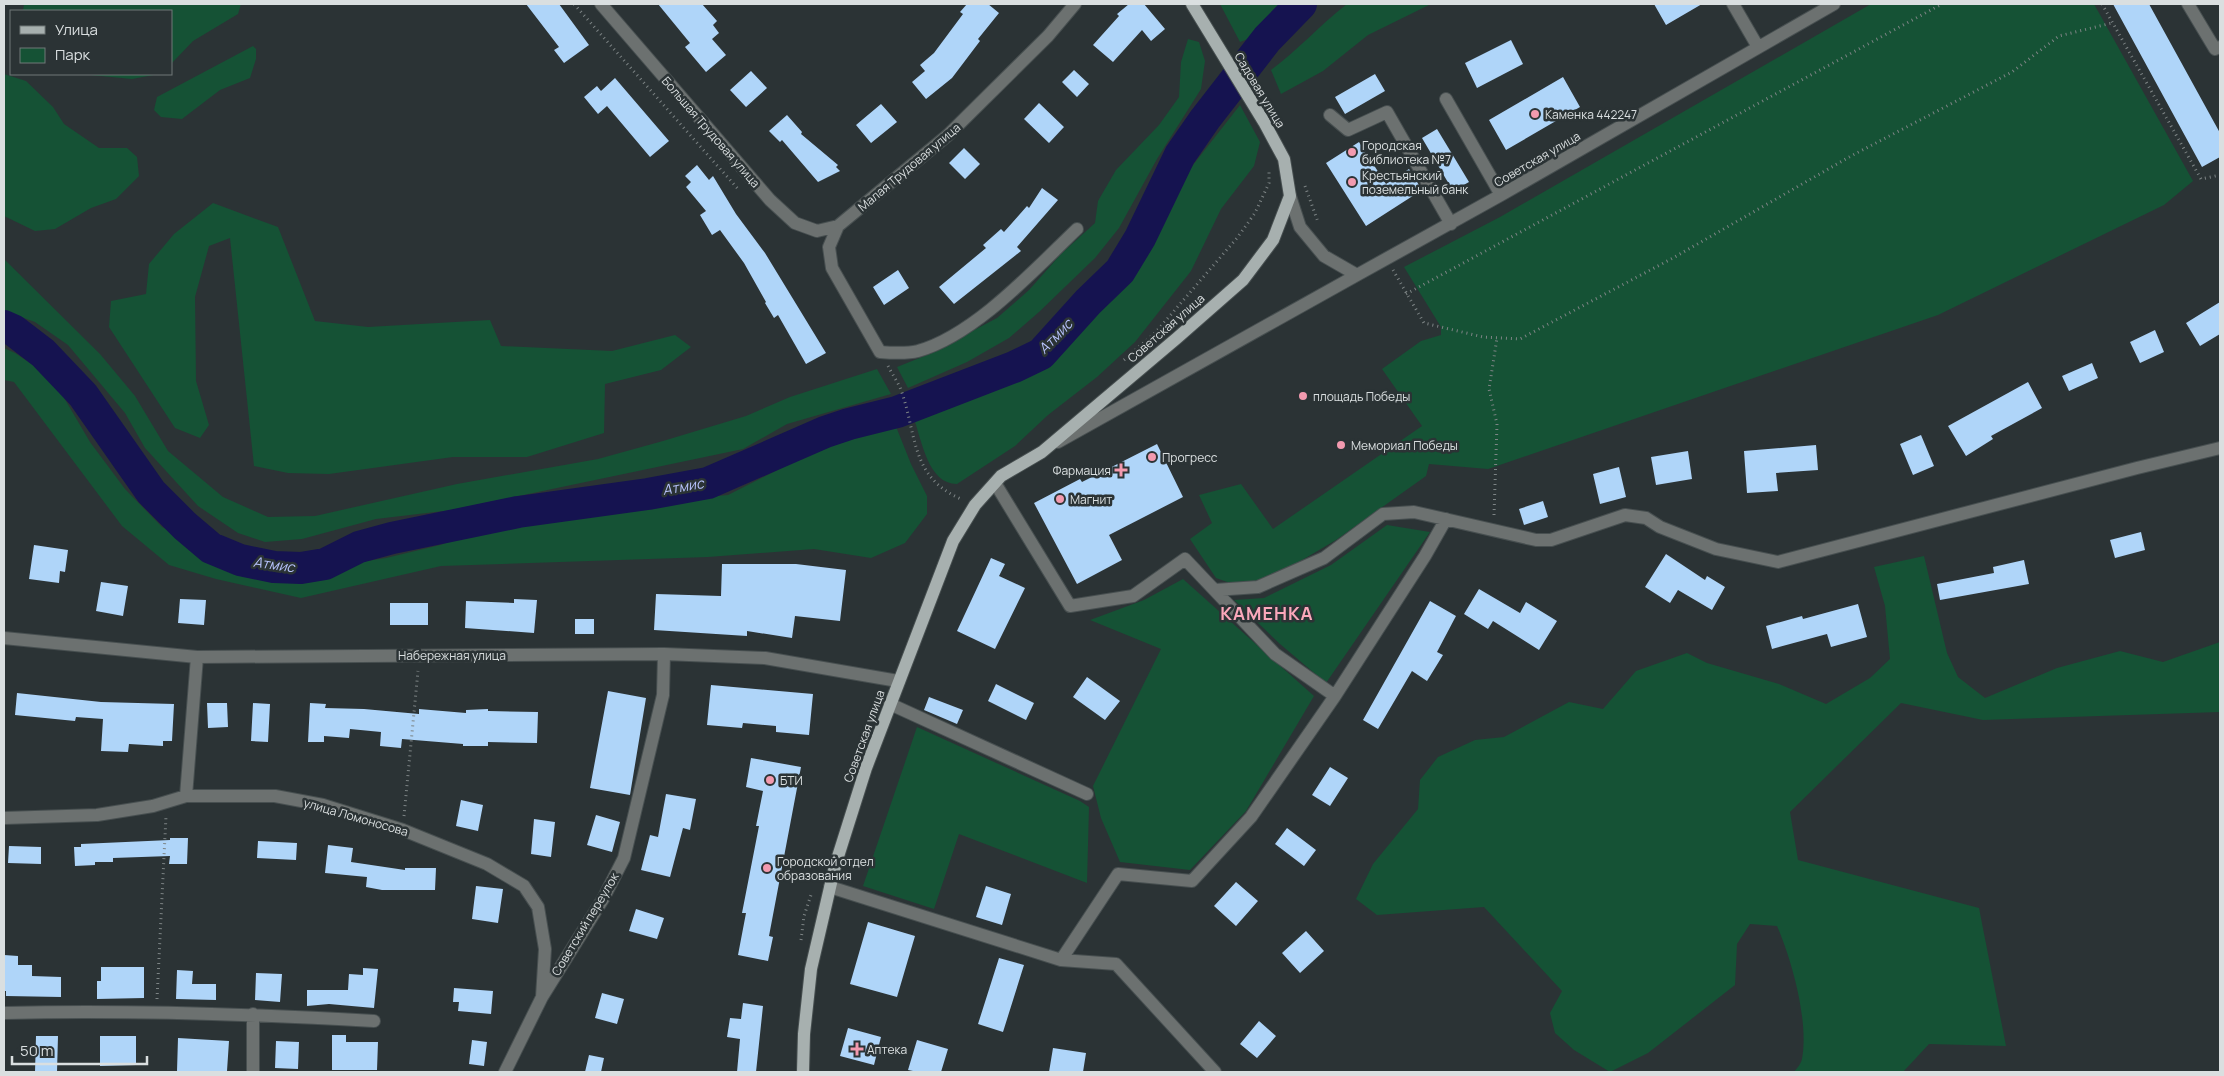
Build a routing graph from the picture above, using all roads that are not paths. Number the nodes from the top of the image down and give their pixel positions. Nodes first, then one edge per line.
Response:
1 (601, 4) edge
2 (1075, 4) edge
3 (1192, 4) edge
4 (1734, 4) edge
5 (1834, 4) edge
6 (2188, 4) edge
7 (1758, 47) junction
8 (2220, 47) edge
9 (1446, 100) dead end
10 (1330, 116) dead end
11 (1501, 195) junction
12 (1290, 196) junction
13 (1450, 224) junction
14 (838, 226) junction
15 (1077, 229) dead end
16 (1357, 275) junction
17 (2220, 448) edge
18 (1042, 452) junction
19 (995, 483) junction
20 (1446, 518) junction
21 (1215, 590) junction
22 (4, 638) edge
23 (664, 654) junction
24 (197, 657) junction
25 (898, 681) junction
26 (1335, 696) junction
27 (890, 704) junction
28 (1087, 794) dead end
29 (186, 796) junction
30 (4, 818) edge
31 (830, 887) junction
32 (1060, 960) junction
33 (542, 997) junction
34 (4, 1013) edge
35 (253, 1014) junction
36 (374, 1021) dead end
37 (509, 1071) edge
38 (253, 1072) edge
39 (803, 1072) edge
40 (1215, 1072) edge

1 - 14 street, Большая Трудовая улица
2 - 14 street, Малая Трудовая улица
3 - 12 main road, Садовая улица
4 - 7 street
5 - 7 street, Советская улица
6 - 8 street
7 - 11 street, Советская улица
9 - 11 street
10 - 13 street
11 - 13 street, Советская улица
12 - 16 street
12 - 18 main road, Советская улица
13 - 16 street, Советская улица
14 - 15 street
16 - 18 street, Советская улица
17 - 20 street
18 - 19 main road, Советская улица
19 - 21 street
19 - 25 main road, Советская улица
20 - 21 street
20 - 26 street
21 - 26 street
22 - 24 street, Набережная улица
23 - 24 street, Набережная улица
23 - 25 street, Набережная улица
23 - 33 street, Советский переулок
24 - 29 street
25 - 27 main road, Советская улица
26 - 32 street
27 - 28 street
27 - 31 main road, Советская улица
29 - 30 street, улица Ломоносова
29 - 33 street, улица Ломоносова
31 - 32 street
31 - 39 main road, Советская улица
32 - 40 street
33 - 37 street, Советский переулок
34 - 35 street
35 - 36 street
35 - 38 street

